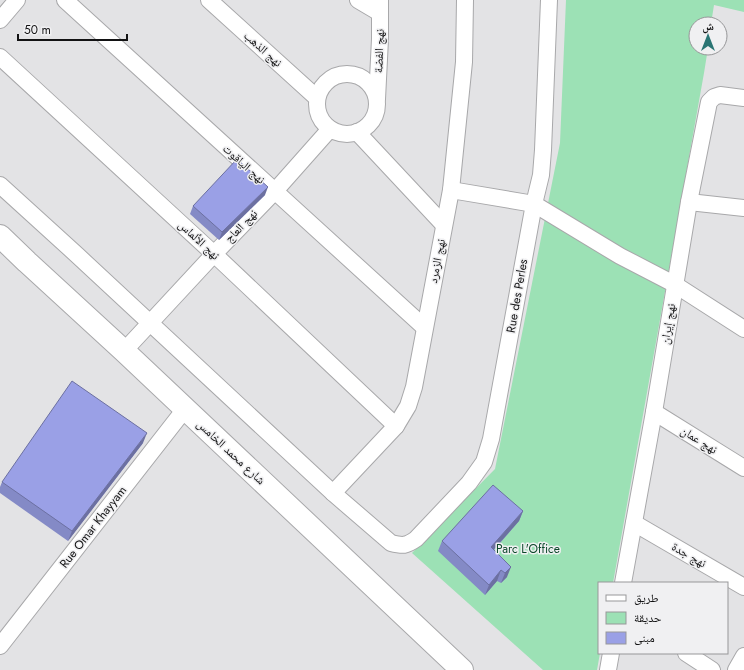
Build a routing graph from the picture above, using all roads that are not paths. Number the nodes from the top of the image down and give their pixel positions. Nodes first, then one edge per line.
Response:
1 (16, 0) edge
2 (65, 0) edge
3 (209, 0) edge
4 (358, 0) edge
5 (465, 0) edge
6 (549, 0) edge
7 (380, 6) edge
8 (0, 20) edge
9 (0, 57) edge
10 (317, 98) junction
11 (744, 98) edge
12 (377, 102) junction
13 (330, 129) junction
14 (357, 132) junction
15 (0, 185) edge
16 (451, 190) junction
17 (274, 191) junction
18 (689, 202) junction
19 (534, 204) junction
20 (744, 208) edge
21 (444, 225) junction
22 (0, 236) edge
23 (214, 254) junction
24 (674, 284) junction
25 (150, 322) junction
26 (424, 327) junction
27 (744, 328) edge
28 (124, 351) junction
29 (185, 409) junction
30 (654, 412) junction
31 (396, 426) junction
32 (744, 468) edge
33 (333, 493) junction
34 (634, 523) junction
35 (623, 582) edge
36 (744, 588) edge
37 (0, 646) edge
38 (611, 654) edge
39 (688, 654) edge
40 (744, 656) edge
41 (462, 670) edge
42 (608, 670) edge
43 (712, 670) edge
44 (736, 670) edge

1 - 8 street
2 - 17 street, نهج الياقوت
3 - 10 street, نهج الذهب
4 - 7 street
5 - 16 street, نهج الزمرد
6 - 19 street, Rue des Perles
7 - 12 street, نهج الفضة
9 - 23 street, نهج الألماس
10 - 12 street
10 - 13 street
11 - 18 street, نهج إيران
12 - 14 street
13 - 14 street
13 - 17 street, نهج العاج
14 - 21 street
15 - 25 street
16 - 19 street
16 - 21 street, نهج الزمرد
17 - 23 street, نهج العاج
17 - 26 street, نهج الياقوت
18 - 20 street
18 - 24 street, نهج إيران
19 - 24 street
19 - 33 street, Rue des Perles
21 - 26 street, نهج الزمرد
22 - 28 main road, شارع محمد الخامس
23 - 25 street, نهج العاج
23 - 31 street, نهج الألماس
24 - 27 street
24 - 30 street, نهج إيران
25 - 28 street, نهج العاج
25 - 33 street
26 - 31 street, نهج الزمرد
28 - 29 main road, شارع محمد الخامس
29 - 37 street, Rue Omar Khayyam
29 - 41 main road, شارع محمد الخامس
30 - 32 street, نهج عمان
30 - 34 street, نهج إيران
31 - 33 street, نهج الزمرد
34 - 35 street, نهج إيران
34 - 36 street, نهج جدة
38 - 42 street
39 - 43 street
40 - 44 street

